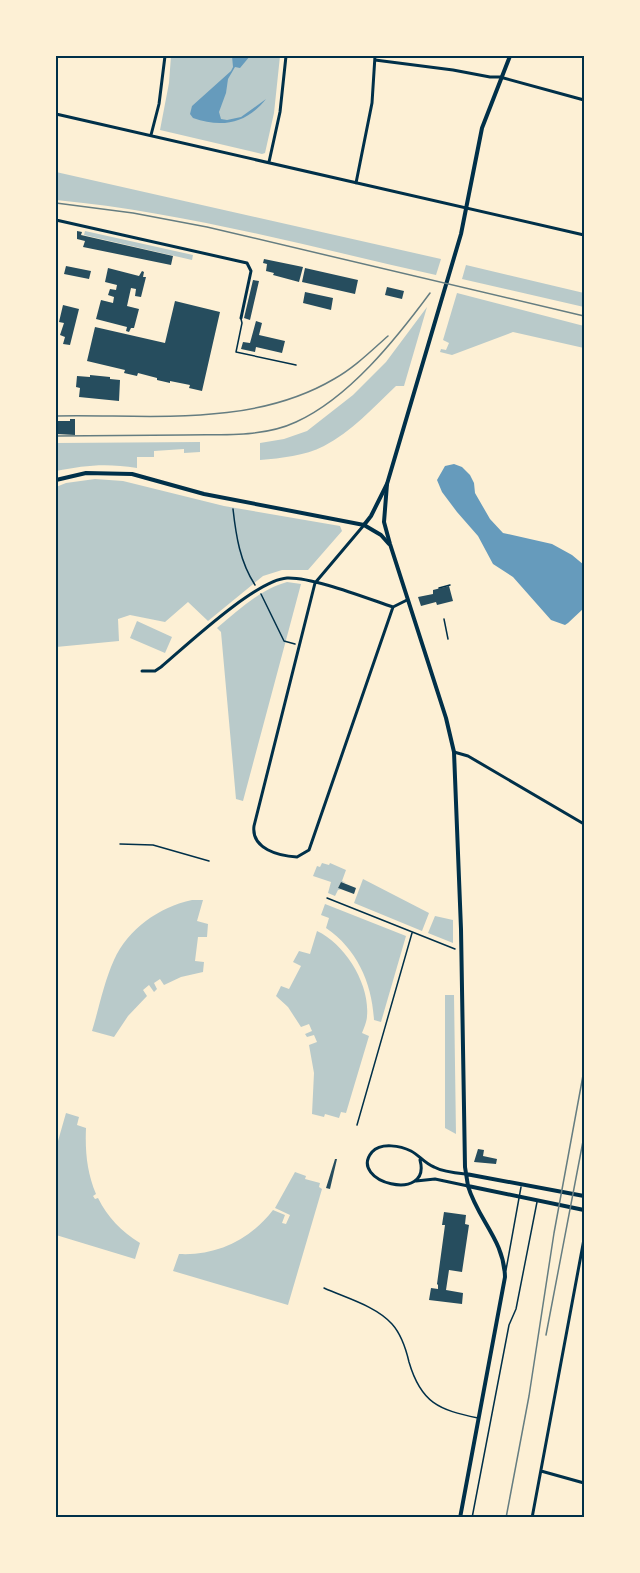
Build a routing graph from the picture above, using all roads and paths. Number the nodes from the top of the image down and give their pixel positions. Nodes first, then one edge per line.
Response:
1 (165, 56) edge
2 (286, 56) edge
3 (510, 56) edge
4 (375, 58) edge
5 (500, 77) junction
6 (585, 100) edge
7 (56, 114) edge
8 (151, 135) junction
9 (269, 162) junction
10 (356, 183) junction
11 (466, 208) junction
12 (56, 220) edge
13 (585, 235) edge
14 (241, 318) joint
15 (296, 365) dead end
16 (56, 480) edge
17 (387, 484) junction
18 (233, 509) dead end
19 (364, 525) junction
20 (390, 544) junction
21 (315, 583) junction
22 (450, 585) dead end
23 (439, 588) dead end
24 (408, 600) junction
25 (393, 607) junction
26 (444, 619) dead end
27 (448, 639) dead end
28 (299, 645) junction
29 (142, 671) dead end
30 (454, 752) junction
31 (585, 824) edge
32 (120, 844) dead end
33 (209, 861) dead end
34 (327, 898) dead end
35 (412, 933) junction
36 (455, 949) dead end
37 (357, 1125) dead end
38 (420, 1160) junction
39 (466, 1174) junction
40 (414, 1182) junction
41 (522, 1185) junction
42 (468, 1186) junction
43 (585, 1196) edge
44 (519, 1197) junction
45 (537, 1201) junction
46 (583, 1210) edge
47 (585, 1239) edge
48 (505, 1277) junction
49 (324, 1288) dead end
50 (479, 1419) junction
51 (541, 1471) junction
52 (585, 1483) edge
53 (460, 1518) edge
54 (472, 1518) edge
55 (531, 1518) edge

1 - 8 street
2 - 9 street
3 - 5 main road
4 - 5 street
4 - 10 street
5 - 6 street
5 - 11 main road
7 - 8 street
8 - 9 street
9 - 10 street
10 - 11 street
11 - 13 street
11 - 17 main road
12 - 14 street
14 - 15 lane
16 - 19 main road
17 - 19 main road
17 - 20 main road
18 - 28 path
19 - 20 main road
19 - 21 street
20 - 24 main road
21 - 25 street
21 - 28 street
21 - 29 street
22 - 23 path
24 - 25 street
24 - 30 main road
25 - 28 street
26 - 27 path
30 - 31 street
30 - 39 main road
32 - 33 lane
34 - 35 path
35 - 36 path
35 - 37 path
38 - 39 street
38 - 40 street
38 - 40 street
39 - 41 main road
39 - 42 main road
40 - 42 street
41 - 43 main road
41 - 44 lane
42 - 44 main road
42 - 48 main road
44 - 45 main road
44 - 48 lane
45 - 46 main road
45 - 54 lane
47 - 51 street
48 - 50 main road
49 - 50 lane
50 - 53 main road
51 - 52 street
51 - 55 street

